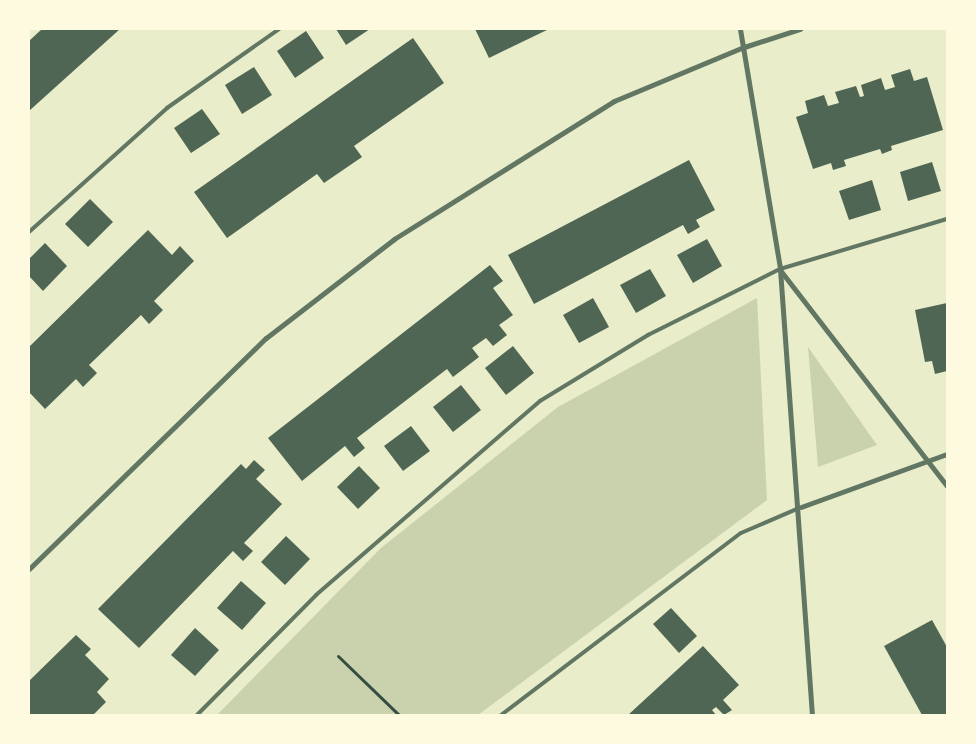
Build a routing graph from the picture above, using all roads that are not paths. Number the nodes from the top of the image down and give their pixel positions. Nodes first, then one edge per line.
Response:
1 (279, 29) edge
2 (740, 29) edge
3 (800, 29) edge
4 (744, 46) junction
5 (947, 218) edge
6 (29, 232) edge
7 (780, 269) junction
8 (947, 454) edge
9 (926, 461) junction
10 (947, 486) edge
11 (801, 507) junction
12 (29, 569) edge
13 (197, 715) edge
14 (501, 715) edge
15 (812, 715) edge

1 - 6 lane
2 - 4 street
3 - 4 street
4 - 7 street
4 - 12 street
5 - 7 lane
7 - 9 street
7 - 11 street
7 - 13 lane
8 - 9 street
9 - 10 street
9 - 11 street
11 - 14 lane
11 - 15 street

